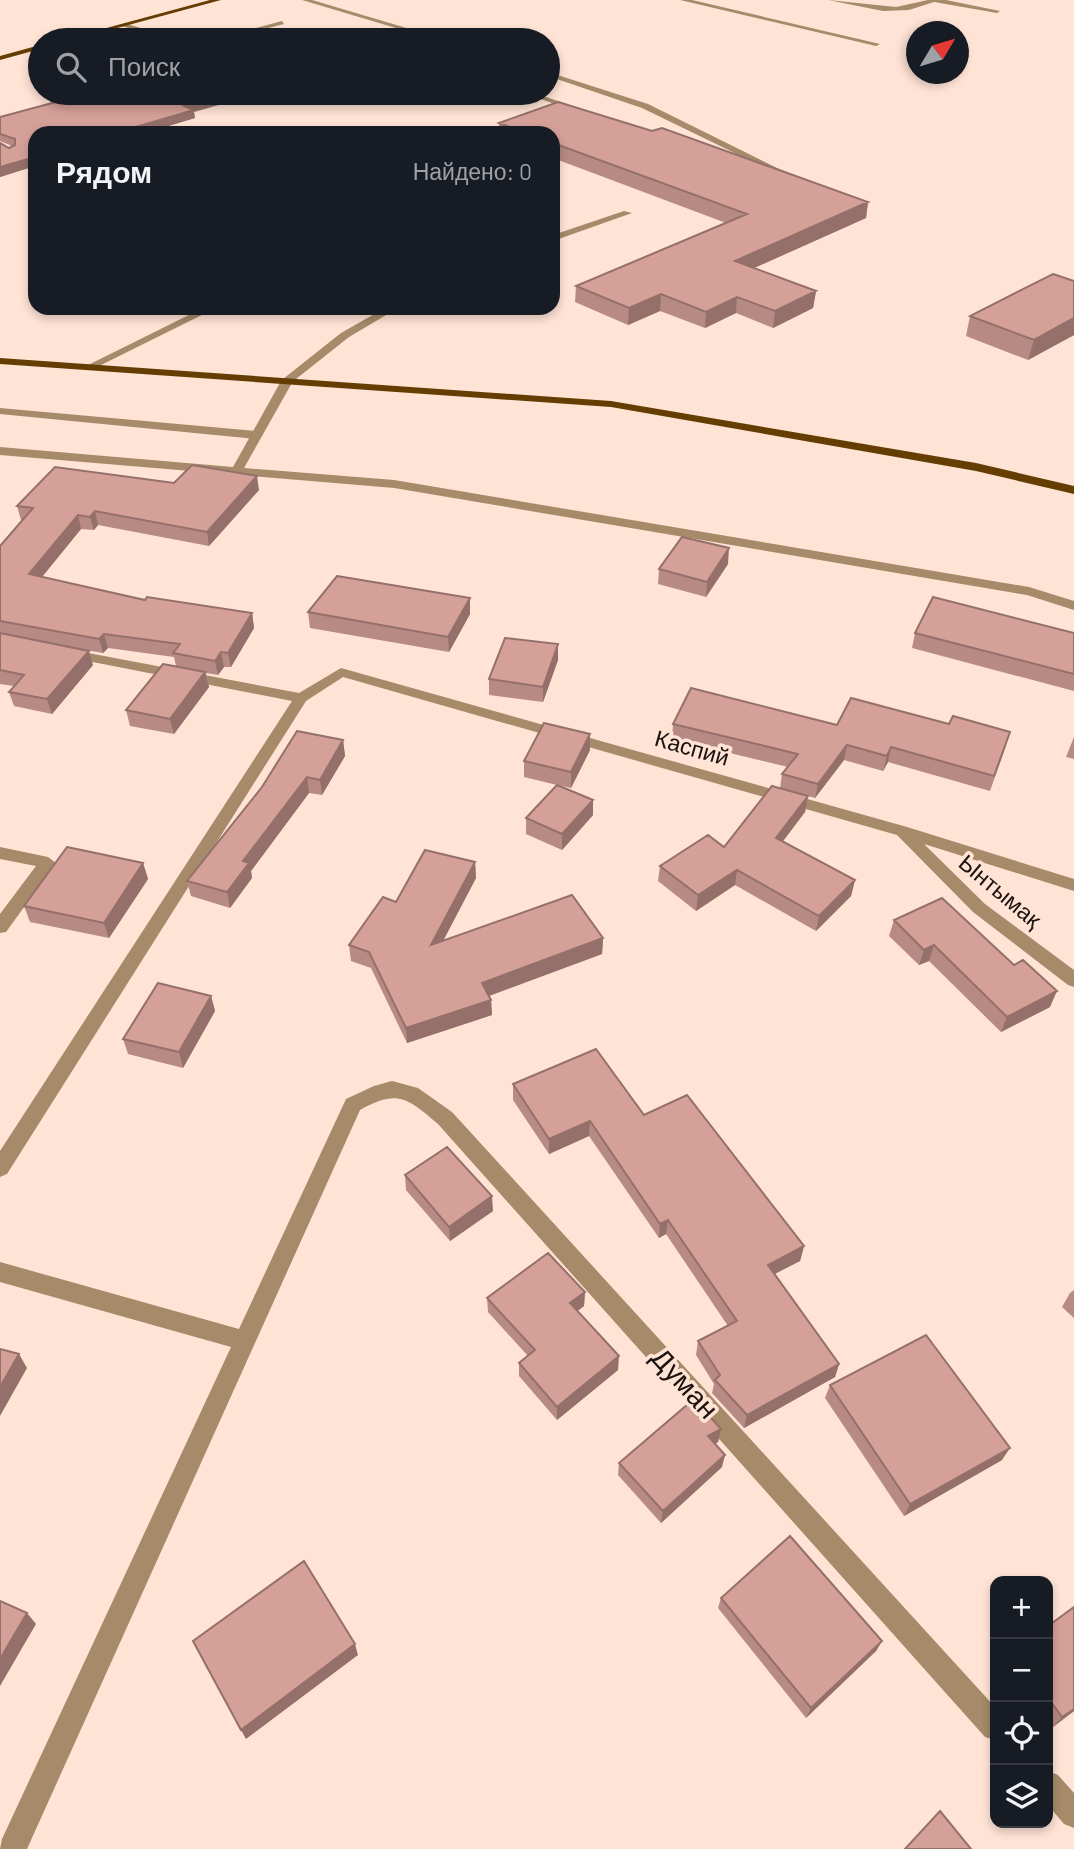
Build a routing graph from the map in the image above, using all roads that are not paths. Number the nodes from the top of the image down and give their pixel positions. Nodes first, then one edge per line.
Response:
1 (218, 0) edge
2 (306, 0) edge
3 (682, 0) edge
4 (831, 0) edge
5 (934, 0) edge
6 (996, 11) dead end
7 (282, 23) dead end
8 (124, 25) junction
9 (112, 28) edge
10 (134, 28) edge
11 (262, 28) edge
12 (402, 28) edge
13 (876, 44) dead end
14 (28, 50) edge
15 (0, 58) edge
16 (560, 78) edge
17 (560, 103) edge
18 (590, 113) edge
19 (799, 181) edge
20 (626, 213) dead end
21 (560, 236) edge
22 (197, 315) edge
23 (381, 315) edge
24 (0, 361) edge
25 (89, 367) junction
26 (287, 382) junction
27 (0, 411) edge
28 (257, 435) junction
29 (0, 451) edge
30 (237, 470) junction
31 (1074, 490) edge
32 (1074, 606) edge
33 (55, 651) edge
34 (301, 698) junction
35 (901, 831) junction
36 (0, 853) edge
37 (1074, 885) edge
38 (0, 927) edge
39 (1074, 980) edge
40 (0, 1168) edge
41 (0, 1272) edge
42 (246, 1341) junction
43 (990, 1721) edge
44 (1053, 1791) edge
45 (1074, 1814) edge
46 (12, 1849) edge

1 - 8 main road
2 - 12 street
3 - 13 street
4 - 5 street
5 - 6 street
7 - 11 street
8 - 9 main road
8 - 10 street
14 - 15 main road
16 - 19 street
17 - 18 street
20 - 21 street
22 - 25 street
23 - 26 street
24 - 25 main road
25 - 26 main road
26 - 28 street
26 - 31 main road
27 - 28 street
28 - 30 street
29 - 30 street
30 - 32 street
33 - 34 street
34 - 35 street, Каспий
34 - 40 street
35 - 37 street, Каспий
35 - 39 street, Ынтымақ
36 - 38 street
41 - 42 street
42 - 43 street, Думан
42 - 46 street
44 - 45 street

